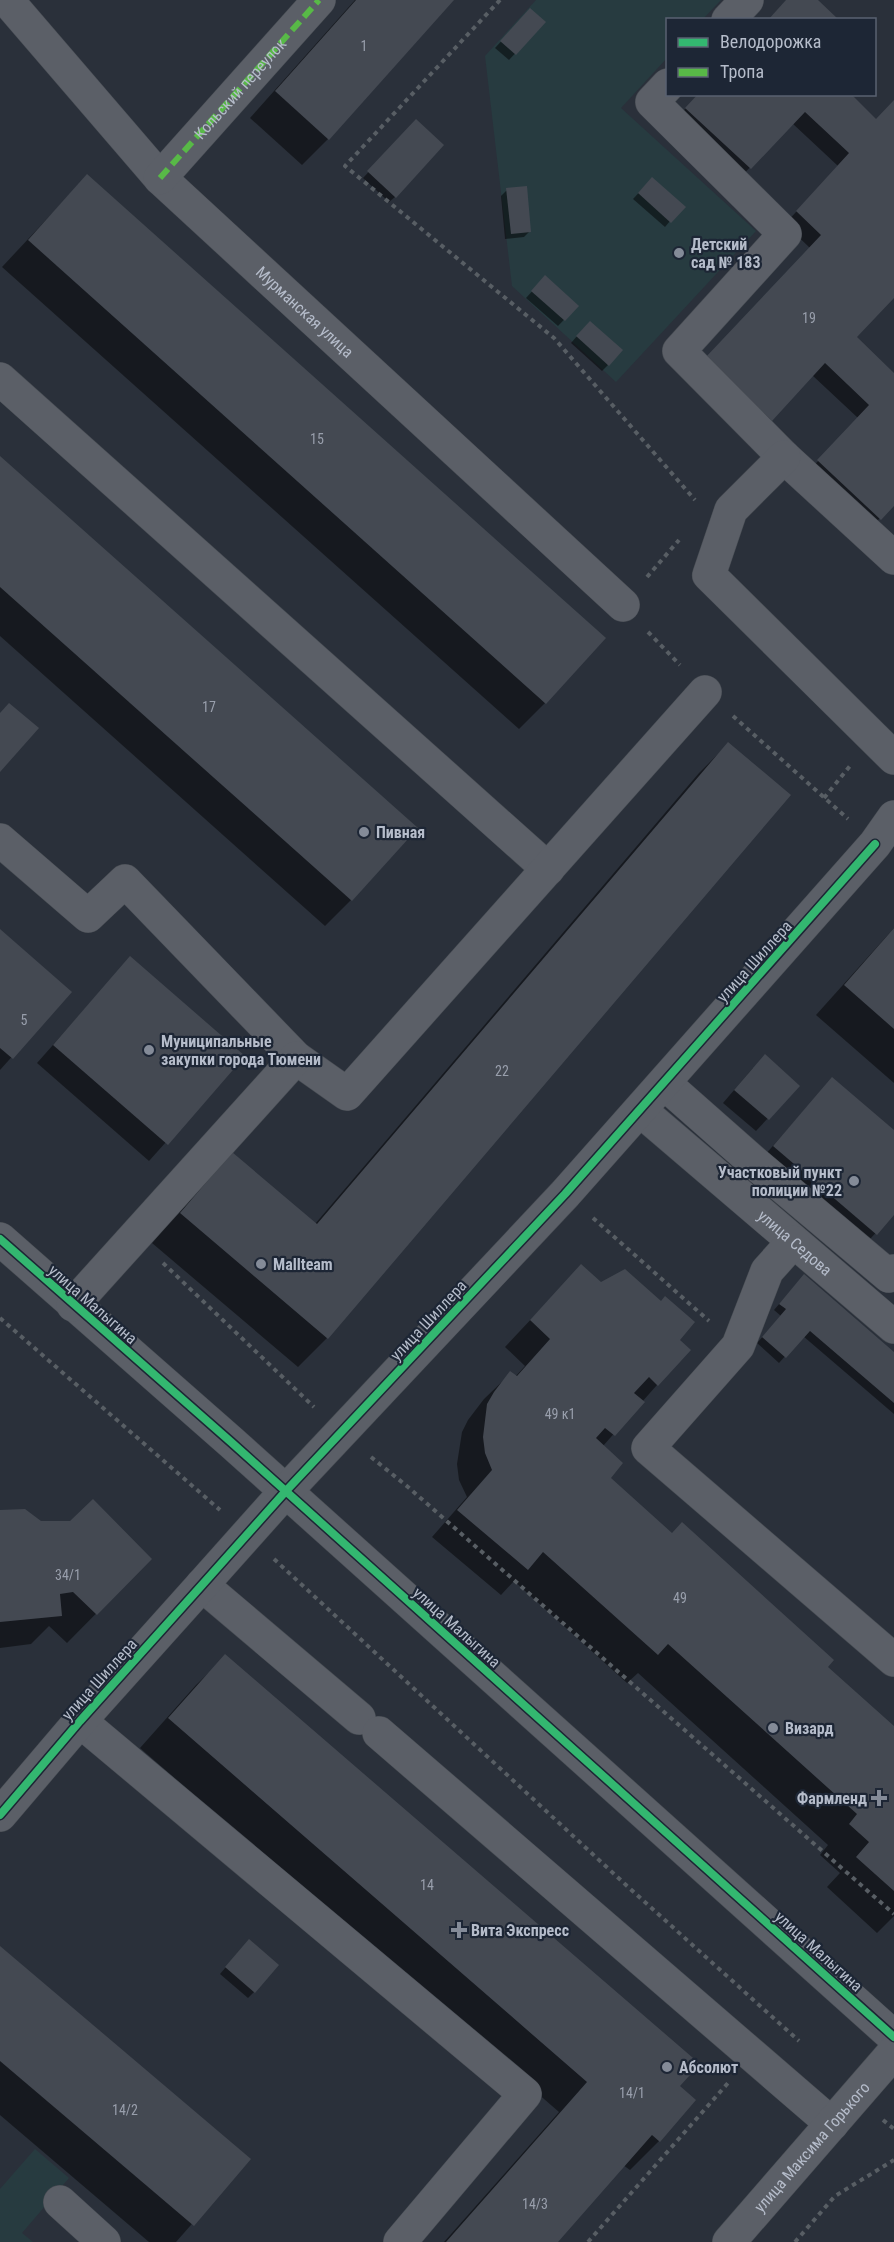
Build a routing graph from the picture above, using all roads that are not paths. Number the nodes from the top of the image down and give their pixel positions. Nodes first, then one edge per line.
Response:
1 (7, 0) edge
2 (319, 0) edge
3 (747, 0) edge
4 (731, 18) edge
5 (666, 87) edge
6 (160, 178) junction
7 (0, 380) edge
8 (784, 457) junction
9 (894, 558) edge
10 (622, 605) road end
11 (705, 692) road end
12 (894, 758) edge
13 (894, 817) edge
14 (0, 840) edge
15 (885, 852) edge
16 (548, 869) junction
17 (296, 1058) junction
18 (664, 1083) junction
19 (640, 1110) junction
20 (0, 1239) edge
21 (793, 1242) junction
22 (894, 1271) edge
23 (73, 1305) junction
24 (894, 1328) edge
25 (285, 1492) junction
26 (202, 1585) junction
27 (894, 1660) edge
28 (80, 1721) junction
29 (0, 1815) edge
30 (894, 2037) edge
31 (894, 2052) edge
32 (832, 2124) junction
33 (60, 2202) dead end
34 (104, 2242) edge
35 (400, 2242) edge
36 (729, 2242) edge

1 - 6 street, Мурманская улица
2 - 6 street, Кольский переулок
3 - 4 street
5 - 8 street
6 - 10 street, Мурманская улица
7 - 16 street
8 - 9 street
8 - 12 street
11 - 16 street
13 - 15 street, улица Шиллера
14 - 17 street
15 - 18 street, улица Шиллера
16 - 17 street
17 - 23 street
18 - 19 street, улица Шиллера
18 - 22 street
19 - 21 street, улица Седова
19 - 25 street, улица Шиллера
20 - 23 street, улица Малыгина
21 - 24 street, улица Седова
21 - 27 street
23 - 25 street, улица Малыгина
25 - 26 street, улица Шиллера
25 - 30 street, улица Малыгина
26 - 28 street, улица Шиллера
26 - 32 street
28 - 29 street, улица Шиллера
28 - 35 street
31 - 32 street, улица Максима Горького
32 - 36 street, улица Максима Горького
33 - 34 street

